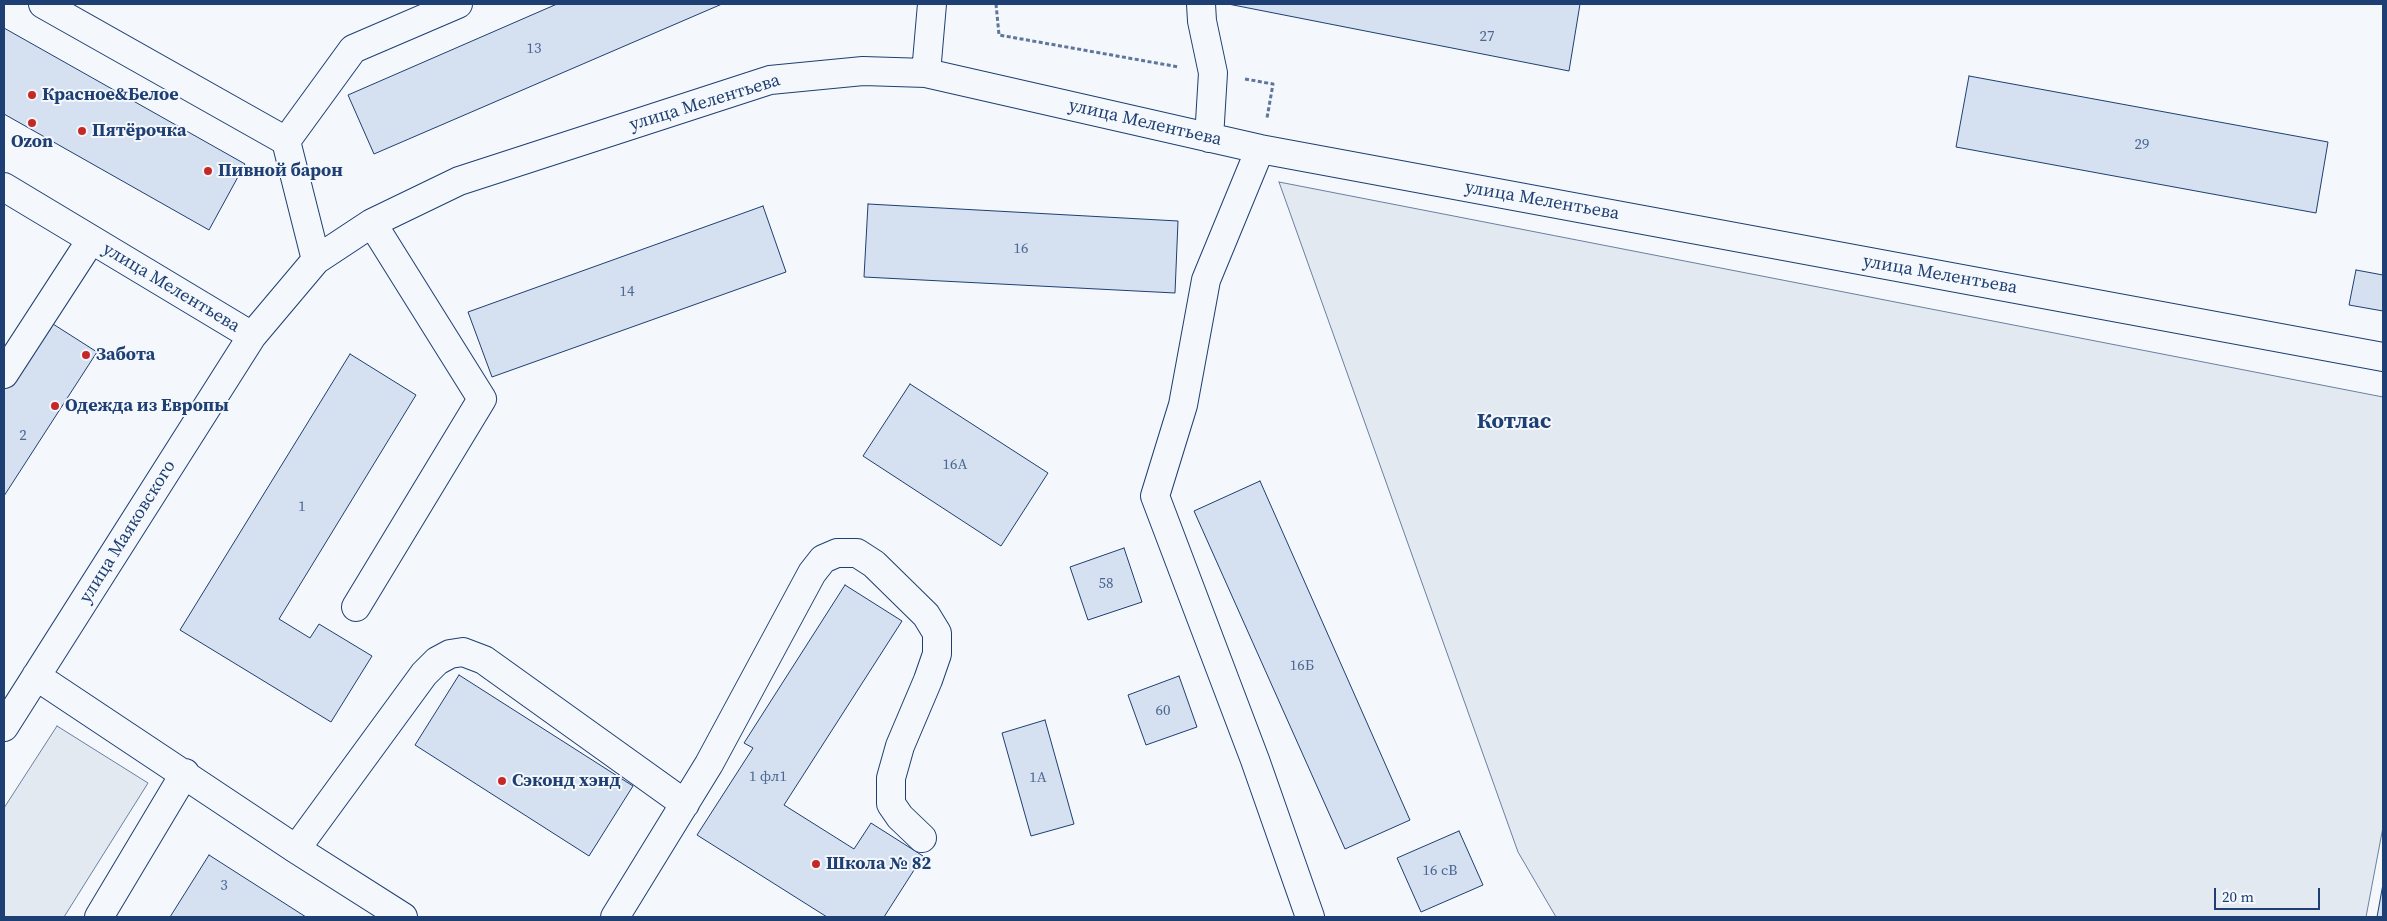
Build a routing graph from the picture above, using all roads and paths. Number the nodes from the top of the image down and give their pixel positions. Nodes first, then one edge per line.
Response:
1 (43, 4) edge
2 (458, 4) edge
3 (932, 4) edge
4 (1201, 4) edge
5 (926, 73) junction
6 (1210, 138) junction
7 (286, 141) junction
8 (1260, 149) junction
9 (4, 187) edge
10 (372, 223) junction
11 (91, 240) junction
12 (316, 260) junction
13 (252, 336) junction
14 (2383, 357) edge
15 (4, 374) edge
16 (356, 607) dead end
17 (36, 676) junction
18 (4, 727) edge
19 (185, 773) junction
20 (685, 804) junction
21 (922, 838) dead end
22 (296, 849) junction
23 (99, 917) edge
24 (403, 917) edge
25 (615, 917) edge
26 (1310, 917) edge

1 - 7 street
2 - 7 street
3 - 5 street
4 - 6 street
5 - 6 street, улица Мелентьева
5 - 10 street, улица Мелентьева
6 - 8 street, улица Мелентьева
7 - 12 street
8 - 14 street, улица Мелентьева
8 - 26 street
9 - 11 street, улица Мелентьева
10 - 12 street, улица Мелентьева
10 - 16 street
11 - 13 street, улица Мелентьева
11 - 15 street
12 - 13 street, улица Мелентьева
13 - 17 street, улица Маяковского
17 - 18 street, улица Маяковского
17 - 19 street
19 - 22 street
19 - 23 street
20 - 21 street
20 - 22 street
20 - 25 street
22 - 24 street

